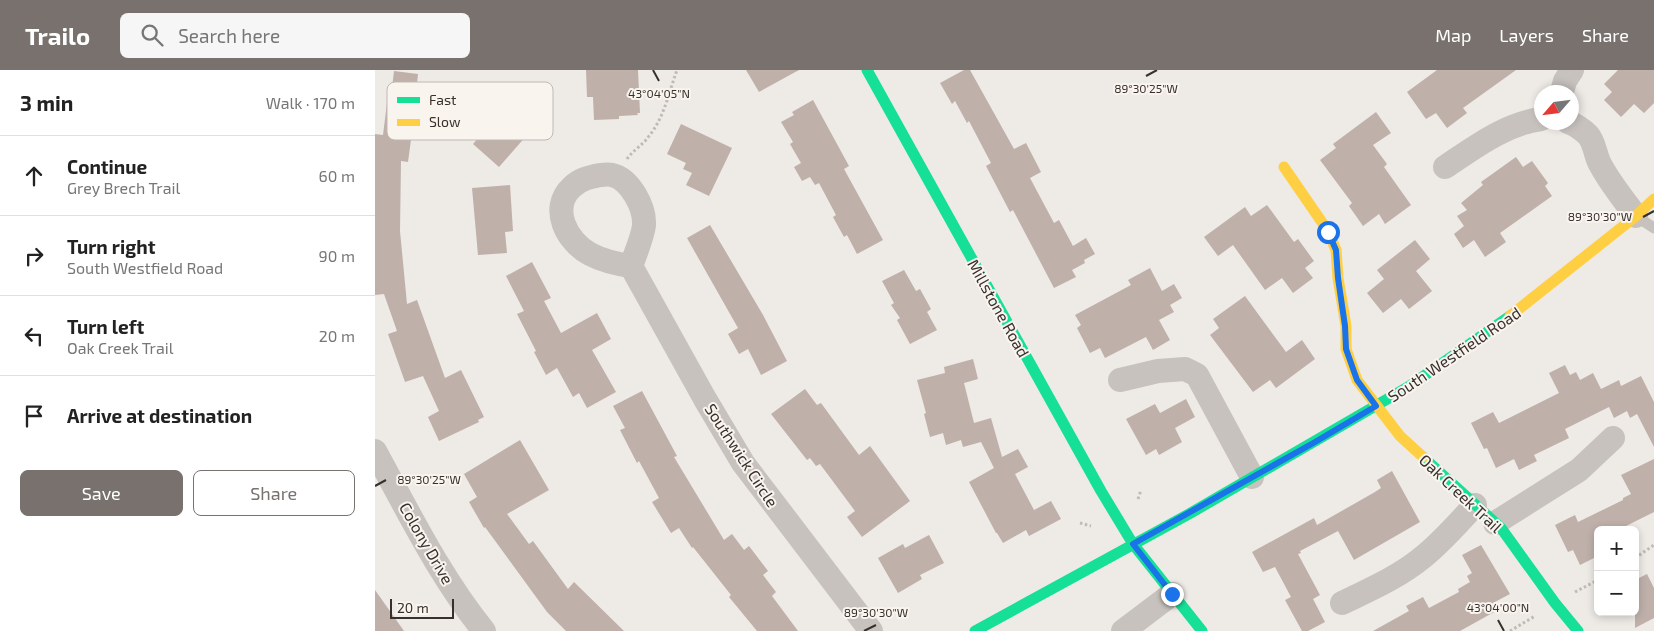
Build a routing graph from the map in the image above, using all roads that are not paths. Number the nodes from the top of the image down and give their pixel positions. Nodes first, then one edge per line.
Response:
1 (867, 70) edge
2 (1572, 70) edge
3 (1564, 85) edge
4 (1534, 121) edge
5 (1579, 128) edge
6 (1284, 167) dead end
7 (1445, 167) dead end
8 (1654, 200) edge
9 (1645, 222) edge
10 (631, 266) junction
11 (1120, 380) dead end
12 (1376, 406) junction
13 (1613, 438) dead end
14 (375, 451) edge
15 (1252, 477) junction
16 (1475, 505) junction
17 (1495, 523) junction
18 (1133, 544) junction
19 (1172, 594) junction
20 (1342, 603) dead end
21 (484, 631) edge
22 (871, 631) edge
23 (975, 631) edge
24 (1123, 631) edge
25 (1202, 631) edge
26 (1578, 631) edge

1 - 18 street, Millstone Road
2 - 3 street
4 - 7 street
5 - 9 street
6 - 12 street, Oak Creek Trail
8 - 9 street, South Westfield Road
9 - 12 street, South Westfield Road
10 - 10 street
10 - 22 street, Southwick Circle
11 - 15 street
12 - 15 street, South Westfield Road
12 - 16 street, Oak Creek Trail
13 - 17 street
14 - 21 street, Colony Drive
15 - 18 street, South Westfield Road
16 - 17 street, Oak Creek Trail
16 - 20 street
17 - 26 street, Oak Creek Trail
18 - 19 street
18 - 23 street, South Westfield Road
19 - 24 street
19 - 25 street

